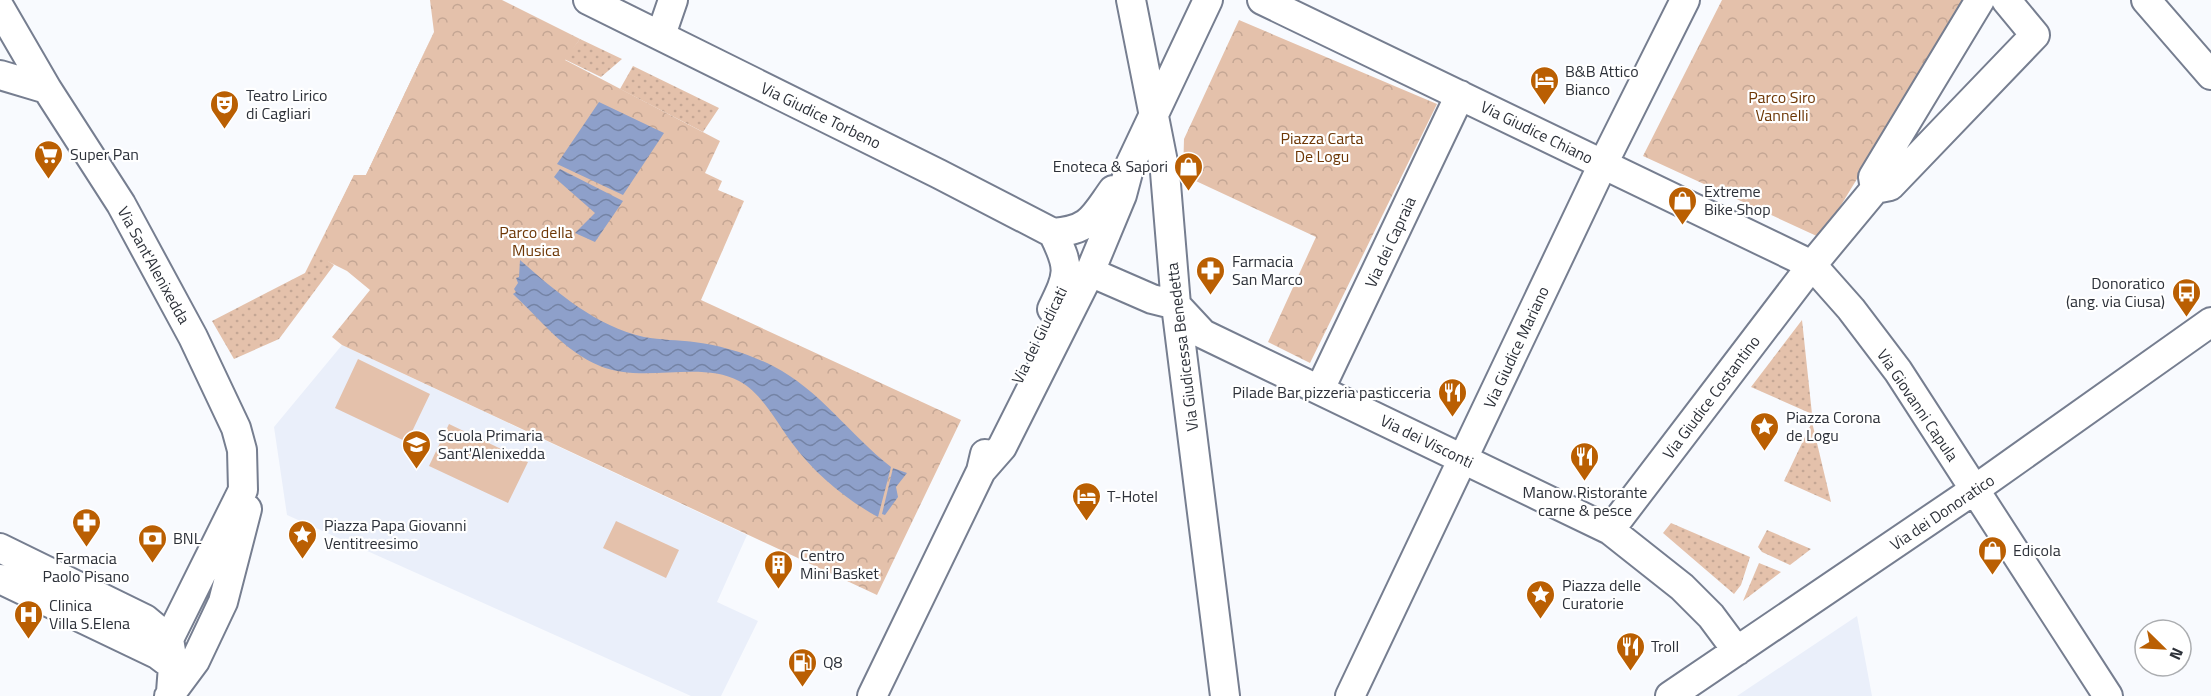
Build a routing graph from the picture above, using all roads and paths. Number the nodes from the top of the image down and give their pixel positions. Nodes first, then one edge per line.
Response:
1 (588, 0) edge
2 (673, 0) edge
3 (1131, 0) edge
4 (1208, 0) edge
5 (1262, 0) edge
6 (1685, 0) edge
7 (1980, 0) edge
8 (2006, 0) edge
9 (2146, 0) edge
10 (0, 8) edge
11 (661, 35) junction
12 (0, 75) edge
13 (2211, 75) edge
14 (47, 89) junction
15 (1460, 95) junction
16 (1154, 112) junction
17 (1602, 164) junction
18 (1130, 165) junction
19 (1875, 189) junction
20 (1053, 233) junction
21 (1812, 265) junction
22 (1090, 272) junction
23 (1176, 305) junction
24 (2211, 322) edge
25 (1320, 389) junction
26 (1464, 459) junction
27 (981, 471) junction
28 (243, 490) junction
29 (1974, 490) junction
30 (1610, 530) junction
31 (0, 548) edge
32 (0, 579) edge
33 (1737, 651) junction
34 (170, 673) edge
35 (872, 696) edge
36 (1225, 696) edge
37 (1350, 696) edge
38 (1670, 696) edge
39 (2108, 696) edge

1 - 11 street, Via Giudice Torbeno
2 - 11 street
3 - 16 street, Via Giudicessa Benedetta
4 - 16 street, Via dei Giudicati
5 - 15 street, Via Giudice Chiano
6 - 17 street, Via Giudice Mariano
7 - 19 street
8 - 19 street
9 - 13 street
10 - 14 street, Via Sant'Alenixedda
11 - 20 street, Via Giudice Torbeno
12 - 14 street
14 - 28 street, Via Sant'Alenixedda
15 - 17 street, Via Giudice Chiano
15 - 25 street, Via dei Capraia
16 - 18 street, Via dei Giudicati
16 - 23 street, Via Giudicessa Benedetta
17 - 21 street, Via Giudice Chiano
17 - 26 street, Via Giudice Mariano
18 - 20 street, Via dei Giudicati
18 - 22 street, Via dei Giudicati
19 - 21 street
20 - 27 street, Via dei Giudicati
21 - 29 street, Via Giovanni Capula
21 - 30 street, Via Giudice Costantino
22 - 23 street
22 - 27 street, Via dei Giudicati
23 - 25 street, Via dei Visconti
23 - 36 street, Via Giudicessa Benedetta
24 - 29 street, Via dei Donoratico
25 - 26 street, Via dei Visconti
26 - 30 street, Via dei Visconti
26 - 37 street, Via Giudice Mariano
27 - 35 street, Via dei Giudicati
28 - 34 street
28 - 34 street, Via Sant'Alenixedda
29 - 33 street, Via dei Donoratico
29 - 39 street, Via Giovanni Capula
30 - 33 street, Via dei Visconti
31 - 34 street
32 - 34 street
33 - 38 street, Via dei Donoratico

